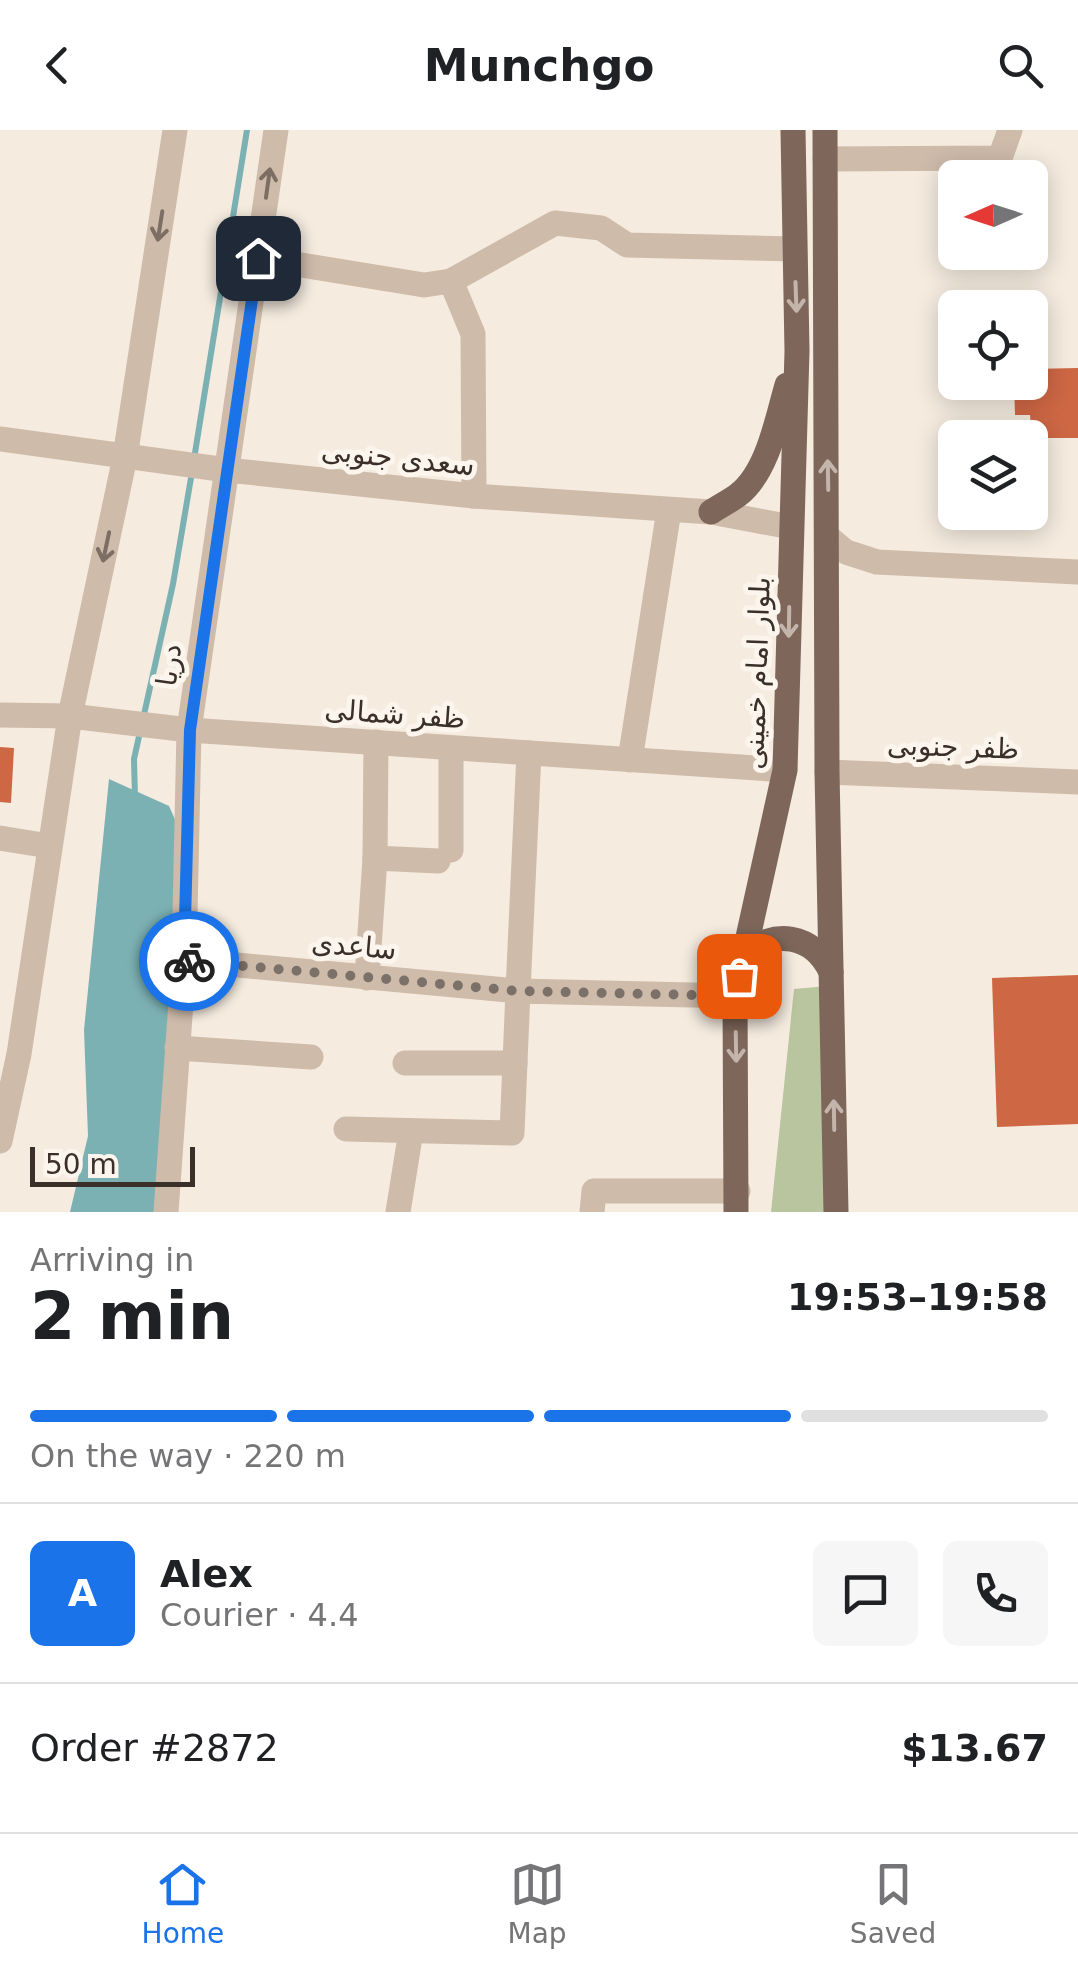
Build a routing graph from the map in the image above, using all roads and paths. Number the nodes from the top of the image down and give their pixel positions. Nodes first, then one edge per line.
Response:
1 (175, 130) edge
2 (276, 130) edge
3 (793, 130) edge
4 (825, 130) edge
5 (1010, 130) edge
6 (825, 159) junction
7 (794, 249) junction
8 (258, 258) junction
9 (451, 281) junction
10 (797, 351) junction
11 (0, 439) edge
12 (125, 457) junction
13 (227, 470) junction
14 (474, 496) junction
15 (669, 510) junction
16 (710, 512) junction
17 (791, 526) junction
18 (828, 537) junction
19 (1078, 572) edge
20 (0, 715) edge
21 (70, 716) junction
22 (190, 730) junction
23 (376, 742) junction
24 (452, 748) junction
25 (530, 754) junction
26 (630, 760) junction
27 (786, 770) junction
28 (827, 772) junction
29 (1078, 782) edge
30 (0, 838) edge
31 (49, 846) junction
32 (374, 858) junction
33 (743, 956) junction
34 (184, 960) junction
35 (831, 972) junction
36 (367, 978) junction
37 (518, 991) junction
38 (735, 996) junction
39 (177, 1048) junction
40 (10, 1052) edge
41 (311, 1057) dead end
42 (406, 1063) dead end
43 (515, 1063) junction
44 (346, 1130) dead end
45 (411, 1131) junction
46 (0, 1141) edge
47 (737, 1202) edge
48 (166, 1212) edge
49 (398, 1212) edge
50 (592, 1212) edge
51 (836, 1212) edge

1 -> 12 street
8 -> 2 street, دریا
3 - 7 main road, بلوار امام خمینی
4 - 6 main road
5 - 6 street
18 -> 6 main road
7 - 9 street
7 -> 10 main road, بلوار امام خمینی
8 - 9 street
8 - 13 street, دریا
9 - 14 street
10 - 16 main road
10 - 17 main road, بلوار امام خمینی
11 - 12 street, سعدی جنوبی
12 - 13 street, سعدی جنوبی
12 -> 21 street
13 - 14 street, سعدی جنوبی
13 - 22 street, دریا
14 - 15 street, سعدی جنوبی
15 - 16 street, سعدی جنوبی
15 - 26 street
16 - 17 street, سعدی جنوبی
17 - 18 main road
17 -> 27 main road, بلوار امام خمینی
18 - 19 street
18 - 28 main road
20 - 21 street, ظفر شمالی
21 - 22 street, ظفر شمالی
21 - 31 street
22 - 23 street, ظفر شمالی
22 - 34 street, دریا
23 - 24 street, ظفر شمالی
23 - 32 street
24 - 25 street, ظفر شمالی
24 - 32 street
25 - 26 street, ظفر شمالی
25 - 37 street
26 - 27 street, ظفر شمالی
27 - 28 main road
27 - 33 main road, بلوار امام خمینی
28 - 29 street, ظفر جنوبی
28 - 35 main road
30 - 31 street
31 - 40 street
32 - 36 street
33 - 35 main road
33 - 38 main road, بلوار امام خمینی
34 - 36 street, ساعدی
34 - 39 street, دریا
51 -> 35 main road
36 - 37 street, ساعدی
37 - 38 street, ساعدی
37 - 43 street
38 -> 47 main road, بلوار امام خمینی
39 - 41 street
39 - 48 street, دریا
40 - 46 street
42 - 43 street
43 - 45 street
44 - 45 street
45 - 49 street
47 - 50 street

